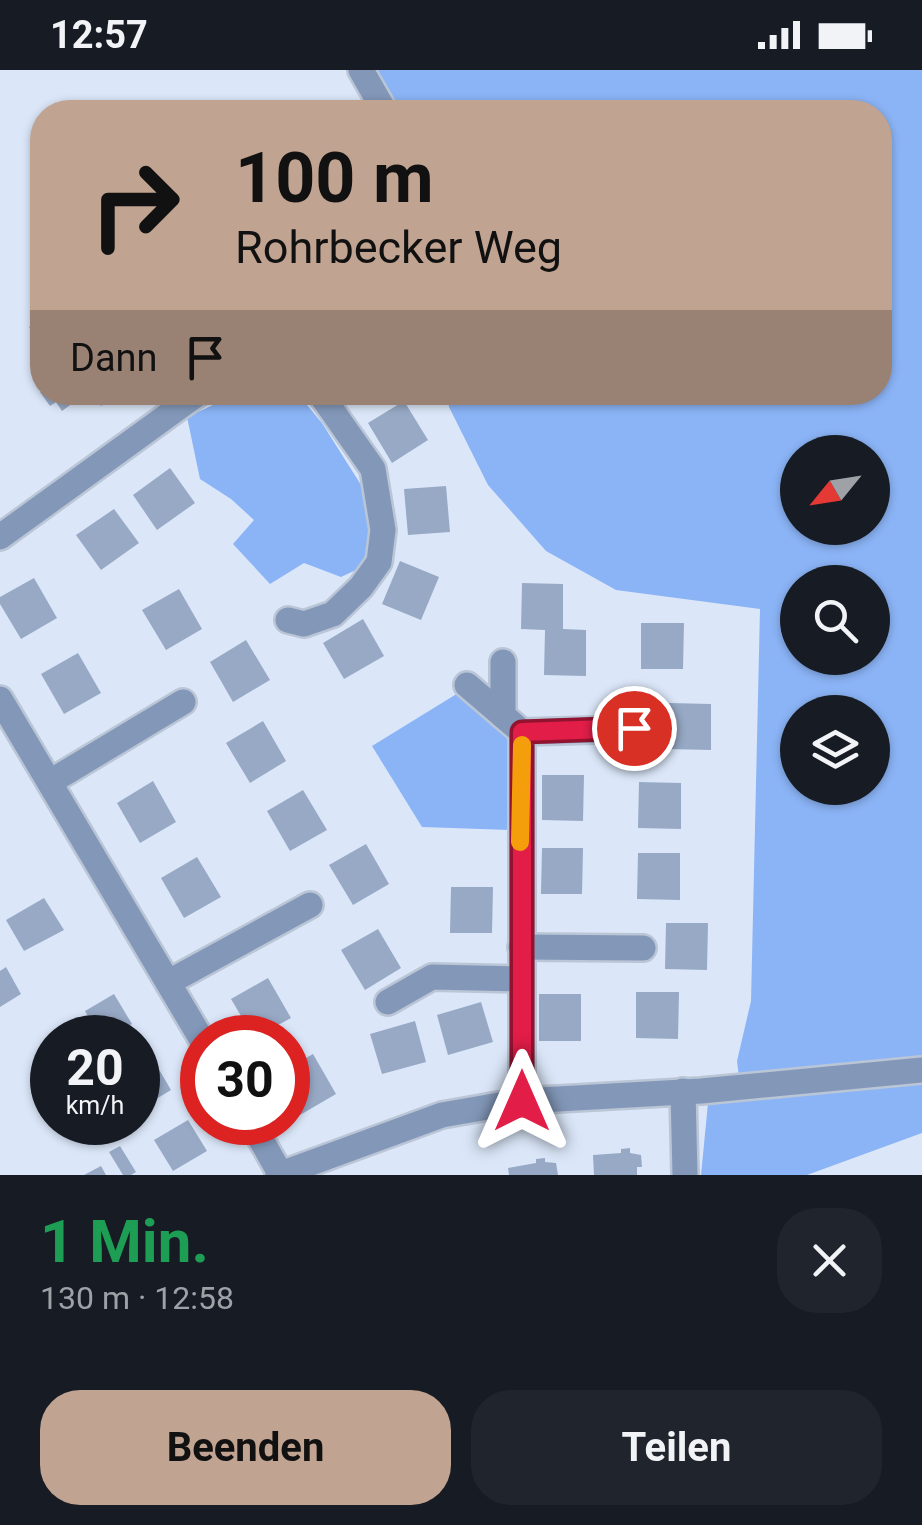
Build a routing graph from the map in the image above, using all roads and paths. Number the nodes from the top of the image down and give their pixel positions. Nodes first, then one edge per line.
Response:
1 (360, 70) edge
2 (378, 100) edge
3 (182, 405) edge
4 (328, 405) edge
5 (0, 537) edge
6 (288, 620) dead end
7 (503, 662) dead end
8 (466, 685) dead end
9 (0, 700) edge
10 (183, 702) dead end
11 (512, 724) junction
12 (634, 728) dead end
13 (50, 782) junction
14 (310, 905) dead end
15 (521, 947) junction
16 (643, 948) dead end
17 (521, 978) junction
18 (168, 982) junction
19 (388, 1002) dead end
20 (187, 1015) edge
21 (922, 1070) edge
22 (692, 1091) junction
23 (522, 1101) junction
24 (264, 1145) edge
25 (280, 1174) edge
26 (685, 1175) edge

1 - 2 street
3 - 5 street
4 - 6 street
7 - 11 street
8 - 11 street
9 - 13 street
10 - 13 street
11 - 12 street
11 - 15 street
13 - 18 street
14 - 18 street
15 - 16 street
15 - 17 street
17 - 19 street
17 - 23 street
18 - 20 street
21 - 22 street
22 - 23 street
22 - 26 street
23 - 25 street
24 - 25 street

